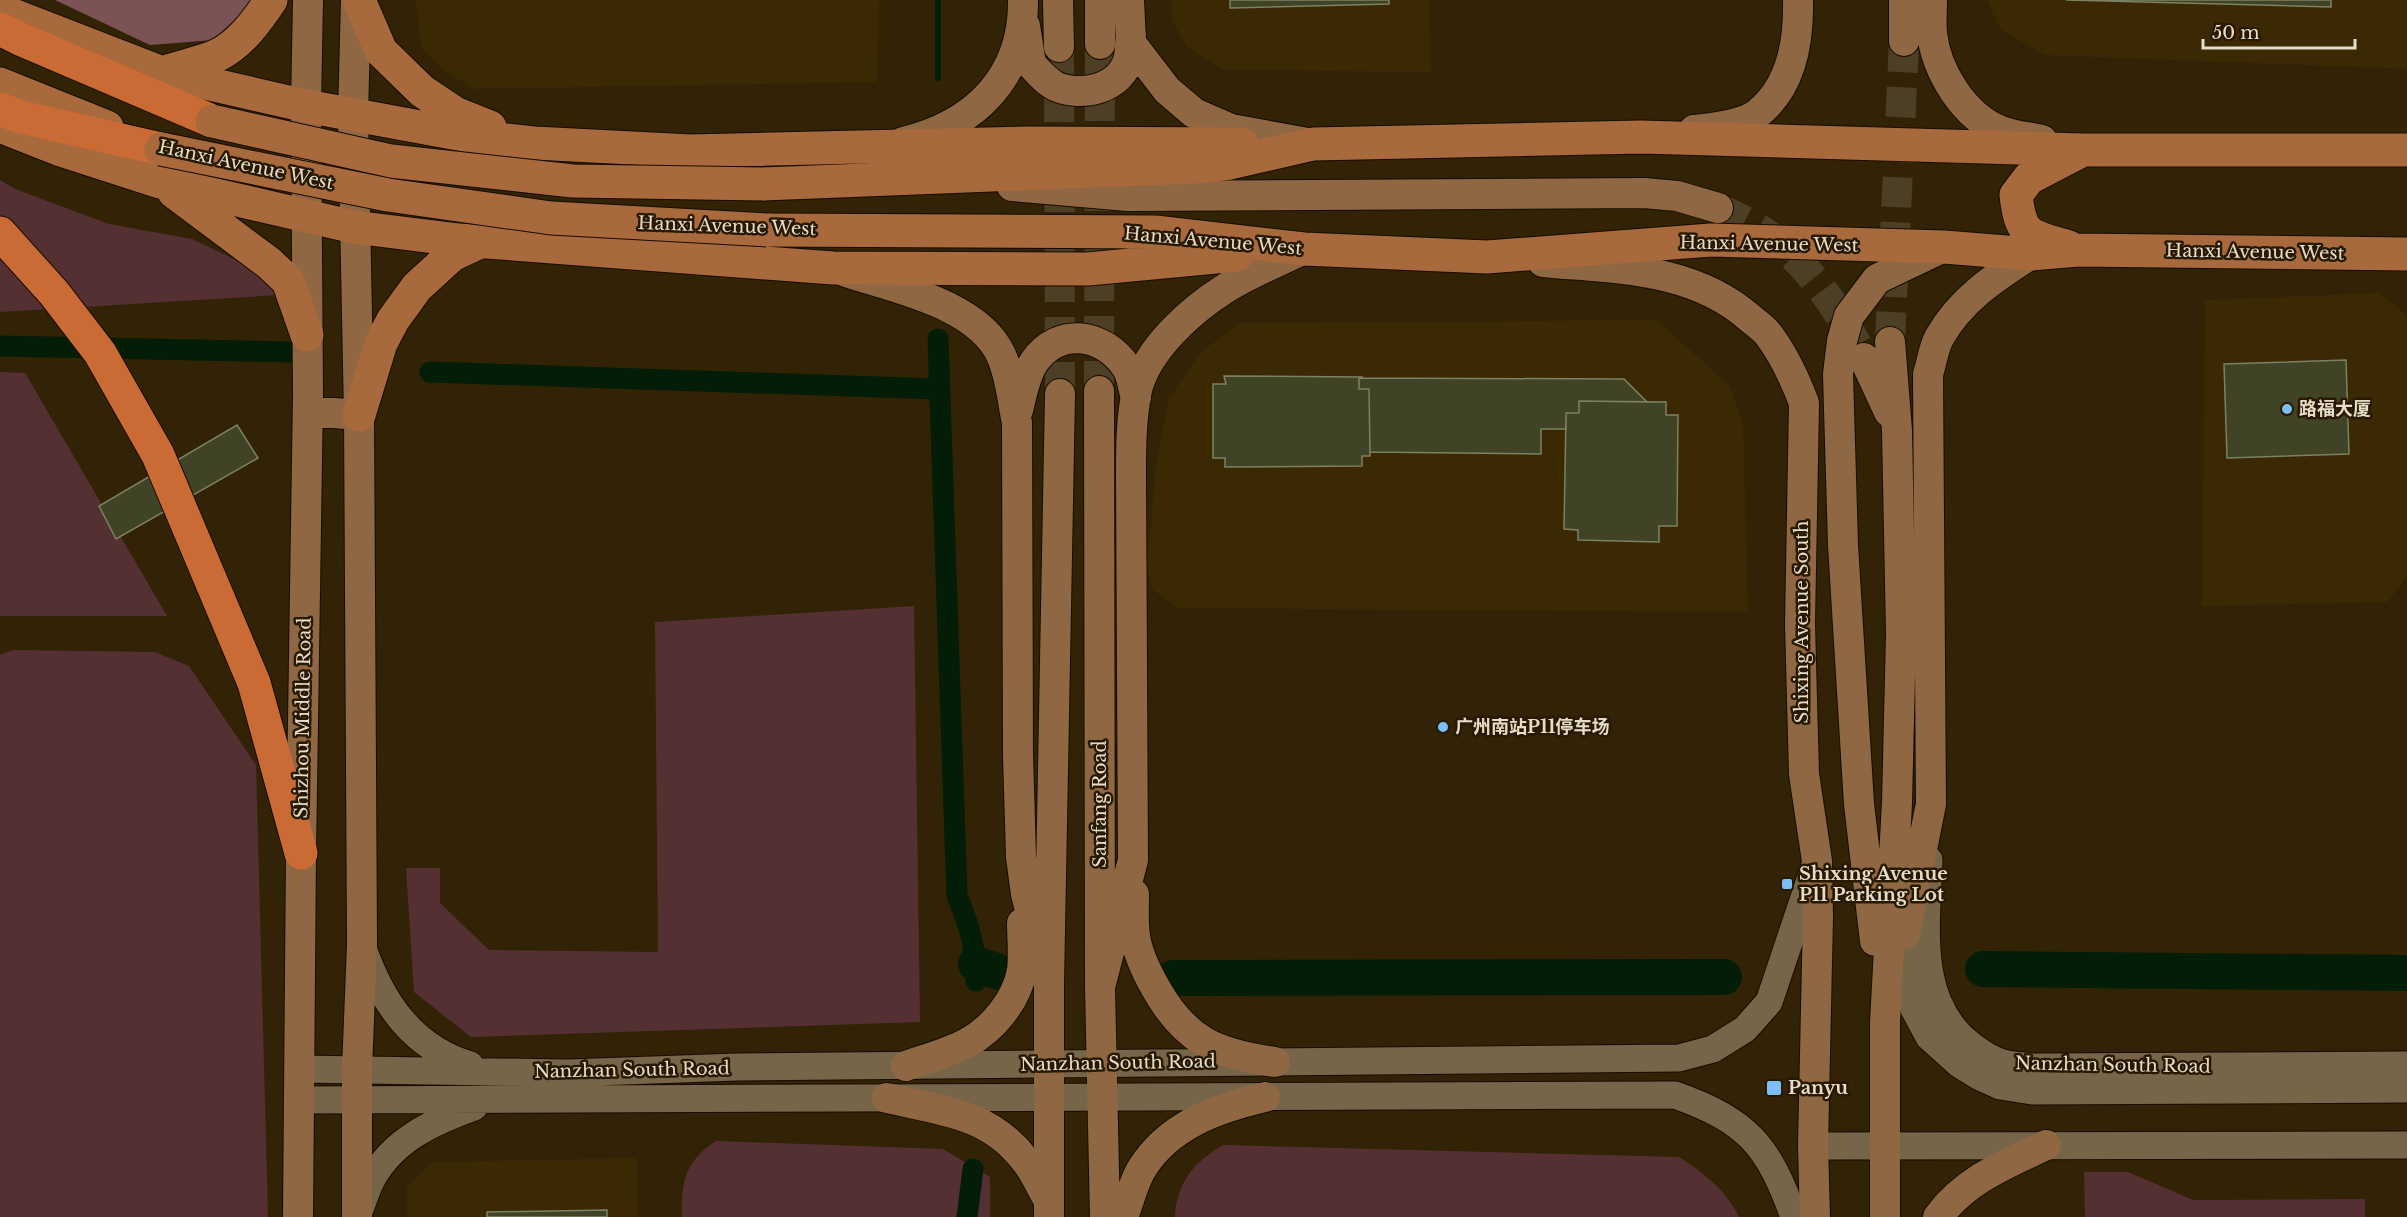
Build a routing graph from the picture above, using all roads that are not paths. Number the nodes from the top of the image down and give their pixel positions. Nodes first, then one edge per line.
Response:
1 (271, 0) edge
2 (308, 0) edge
3 (357, 0) edge
4 (1058, 0) edge
5 (1100, 0) edge
6 (1129, 0) edge
7 (1798, 0) edge
8 (1904, 0) edge
9 (1932, 0) edge
10 (1023, 7) edge
11 (0, 10) edge
12 (0, 29) edge
13 (1131, 34) junction
14 (1904, 41) tunnel mouth
15 (1100, 44) tunnel mouth
16 (1059, 47) tunnel mouth
17 (0, 48) edge
18 (162, 73) junction
19 (0, 84) edge
20 (306, 106) junction
21 (0, 109) edge
22 (353, 115) junction
23 (212, 121) junction
24 (0, 126) edge
25 (469, 136) junction
26 (1641, 137) junction
27 (534, 144) junction
28 (1313, 144) junction
29 (882, 147) junction
30 (161, 149) junction
31 (2083, 150) junction
32 (2407, 150) edge
33 (929, 178) junction
34 (160, 182) junction
35 (1718, 208) tunnel mouth
36 (308, 218) junction
37 (354, 227) junction
38 (0, 233) edge
39 (469, 241) junction
40 (1944, 248) junction
41 (1304, 249) junction
42 (2078, 250) junction
43 (2031, 254) junction
44 (2407, 254) edge
45 (1487, 257) junction
46 (833, 268) junction
47 (307, 335) junction
48 (1890, 342) tunnel mouth
49 (1864, 358) tunnel mouth
50 (1838, 374) junction
51 (1099, 391) tunnel mouth
52 (1060, 394) tunnel mouth
53 (1136, 398) junction
54 (1804, 403) junction
55 (308, 411) junction
56 (359, 415) junction
57 (1016, 417) junction
58 (1897, 431) junction
59 (1931, 804) junction
60 (301, 853) junction
61 (1021, 857) junction
62 (1133, 860) junction
63 (1816, 861) junction
64 (1893, 879) junction
65 (362, 944) junction
66 (1902, 953) junction
67 (1050, 984) junction
68 (1100, 987) junction
69 (1885, 1022) junction
70 (1275, 1062) junction
71 (1102, 1063) junction
72 (1049, 1064) junction
73 (906, 1065) junction
74 (2407, 1065) edge
75 (299, 1069) junction
76 (357, 1070) junction
77 (494, 1072) junction
78 (2407, 1089) edge
79 (1102, 1097) junction
80 (1265, 1097) junction
81 (887, 1098) junction
82 (1049, 1098) junction
83 (298, 1100) junction
84 (357, 1100) junction
85 (494, 1100) junction
86 (1885, 1145) junction
87 (2046, 1145) junction
88 (2407, 1145) edge
89 (1813, 1146) junction
90 (1049, 1209) edge
91 (357, 1216) edge
92 (298, 1217) edge
93 (1105, 1217) edge
94 (1123, 1217) edge
95 (1794, 1217) edge
96 (1815, 1217) edge
97 (1885, 1217) edge
98 (1938, 1217) edge

1 - 18 main road
2 - 20 main road, Shizhou Middle Road
3 - 22 main road
3 - 27 main road
4 - 16 main road
5 - 15 main road
6 - 13 main road
7 - 26 main road
8 - 14 main road
9 - 31 main road
10 - 13 main road
10 - 29 main road
11 - 18 main road
12 - 23 highway
13 - 28 main road
17 - 23 main road, Hanxi Avenue West
18 - 20 main road
19 - 30 main road, Hanxi Avenue West
20 - 22 main road
20 - 36 main road, Shizhou Middle Road
21 - 30 highway
22 - 25 main road
22 - 37 main road
23 - 33 main road, Hanxi Avenue West, bridge
24 - 34 main road
25 - 27 main road
25 - 39 main road
26 - 28 main road, Hanxi Avenue West
26 - 31 main road, Hanxi Avenue West
27 - 29 main road
28 - 29 main road
28 - 33 main road, Hanxi Avenue West
30 - 41 main road, Hanxi Avenue West, bridge
31 - 32 main road, Hanxi Avenue West
31 - 42 main road
33 - 35 main road
34 - 36 main road
34 - 47 main road
36 - 37 main road
36 - 47 main road, Shizhou Middle Road
37 - 39 main road
37 - 56 main road
38 - 60 highway
39 - 46 main road
39 - 56 main road
40 - 43 main road, Hanxi Avenue West
40 - 45 main road, Hanxi Avenue West
40 - 50 main road
41 - 45 main road, Hanxi Avenue West
41 - 46 main road
41 - 53 main road
42 - 43 main road, Hanxi Avenue West
42 - 44 main road, Hanxi Avenue West
43 - 59 main road
45 - 54 main road, Shixing Avenue South
46 - 57 main road
47 - 55 main road, Shizhou Middle Road
48 - 58 main road
49 - 58 main road
50 - 54 main road
50 - 69 main road
51 - 68 main road, Sanfang Road
52 - 67 main road
53 - 57 main road
53 - 62 main road
54 - 63 main road, Shixing Avenue South
55 - 56 main road
55 - 60 main road, Shizhou Middle Road
56 - 65 main road
57 - 61 main road
58 - 64 main road
59 - 66 main road
59 - 74 street, Nanzhan South Road
60 - 75 main road, Shizhou Middle Road
61 - 67 main road
61 - 73 main road
62 - 68 main road
62 - 70 main road
63 - 70 street, Nanzhan South Road
63 - 89 main road, Shixing Avenue South
64 - 66 street
64 - 69 main road
65 - 76 main road
65 - 77 street
66 - 69 main road
66 - 78 street
67 - 72 main road
68 - 71 main road, Sanfang Road
69 - 86 main road
70 - 71 street, Nanzhan South Road
71 - 72 street, Nanzhan South Road
71 - 79 main road, Sanfang Road
72 - 73 street, Nanzhan South Road
72 - 82 main road
73 - 77 street, Nanzhan South Road
75 - 76 street, Nanzhan South Road
75 - 83 main road, Shizhou Middle Road
76 - 77 street, Nanzhan South Road
76 - 84 main road
79 - 80 street, Nanzhan South Road
79 - 82 street, Nanzhan South Road
79 - 93 main road, Sanfang Road
80 - 94 main road
80 - 95 street, Nanzhan South Road
81 - 82 street, Nanzhan South Road
81 - 85 street, Nanzhan South Road
81 - 90 main road
82 - 90 main road
83 - 84 street, Nanzhan South Road
83 - 92 main road, Shizhou Middle Road
84 - 85 street, Nanzhan South Road
84 - 91 main road
85 - 91 street
86 - 87 street
86 - 89 street
86 - 97 main road
87 - 88 street
87 - 98 main road
89 - 96 main road, Shixing Avenue South

